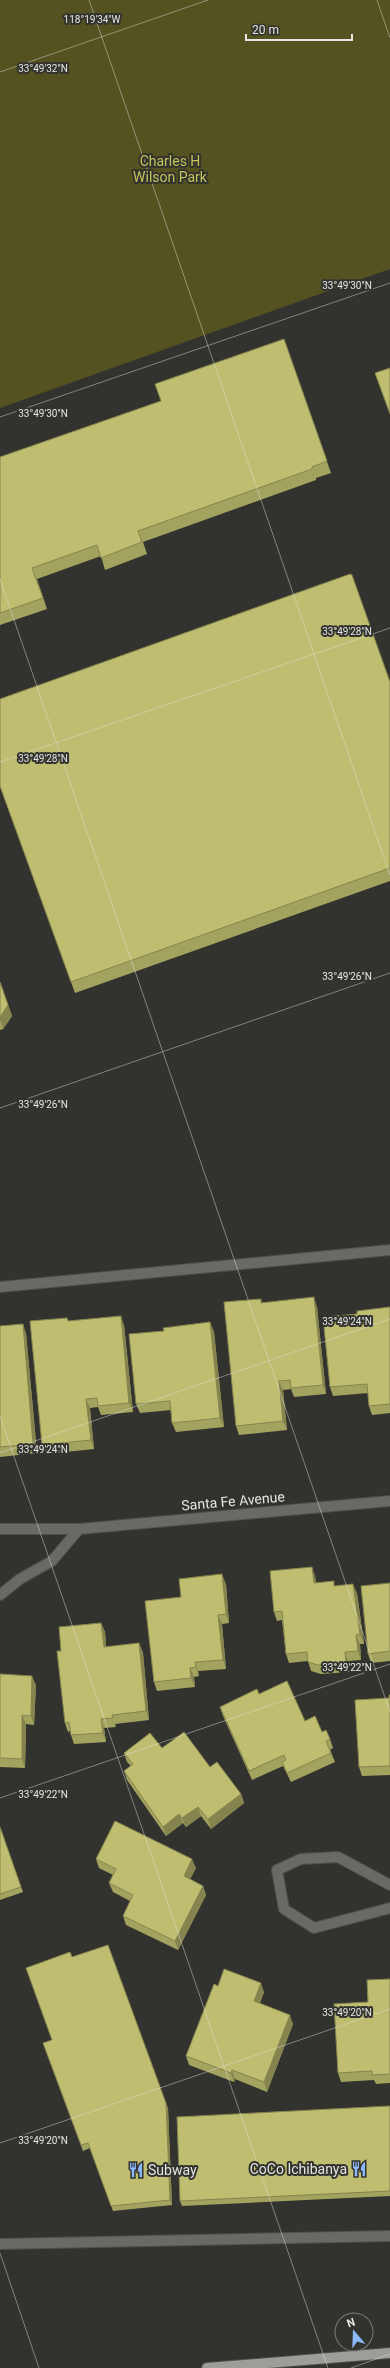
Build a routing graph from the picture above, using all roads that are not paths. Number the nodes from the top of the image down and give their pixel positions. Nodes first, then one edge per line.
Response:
1 (390, 1250) edge
2 (0, 1287) edge
3 (390, 1501) edge
4 (0, 1528) edge
5 (79, 1529) junction
6 (0, 1595) edge
7 (390, 1885) edge
8 (390, 1908) edge
9 (390, 2236) edge
10 (0, 2244) edge
11 (390, 2353) edge
12 (207, 2368) edge

1 - 2 street
3 - 5 street, Santa Fe Avenue
4 - 5 street, Santa Fe Avenue
5 - 6 street
7 - 8 street
9 - 10 street
11 - 12 main road

